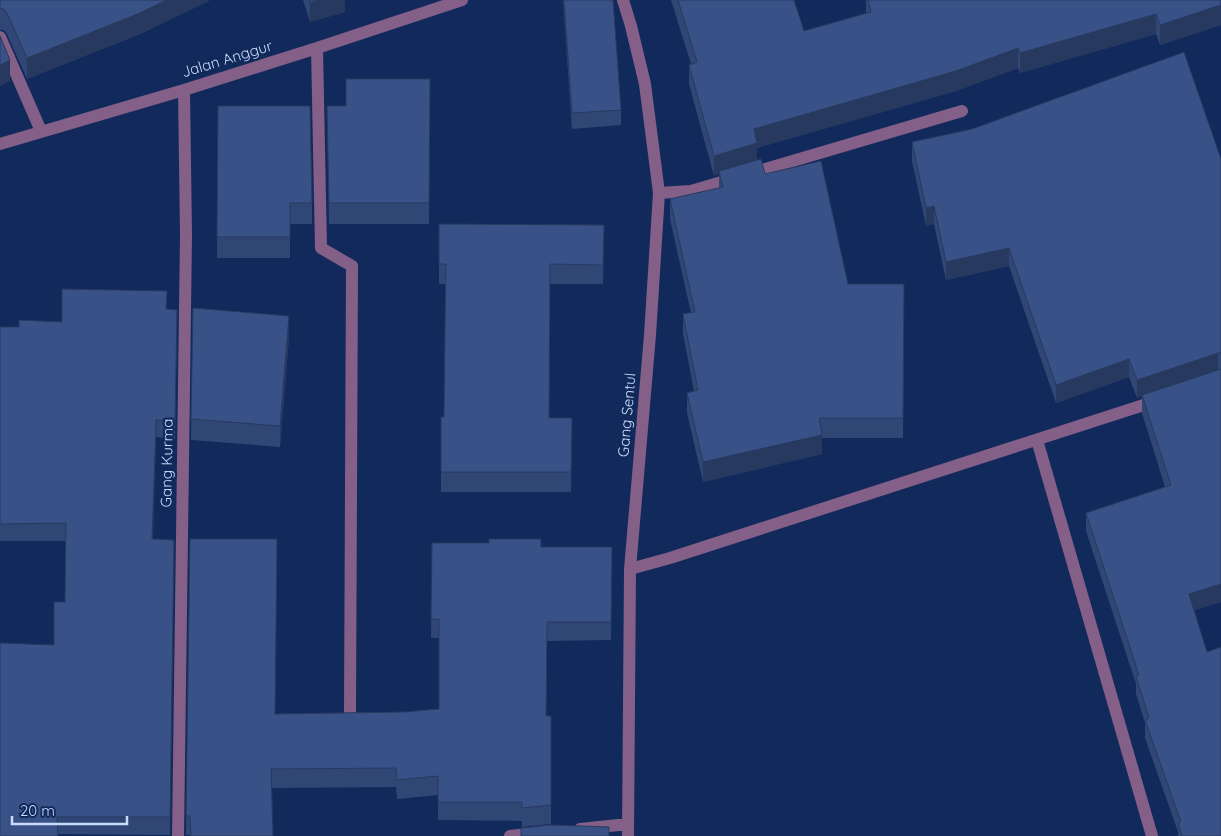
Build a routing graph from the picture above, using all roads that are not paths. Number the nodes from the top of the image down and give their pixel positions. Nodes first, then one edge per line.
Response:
1 (462, 0) edge
2 (623, 0) edge
3 (0, 37) edge
4 (317, 48) junction
5 (184, 90) junction
6 (962, 111) dead end
7 (41, 131) junction
8 (0, 144) edge
9 (659, 193) junction
10 (1166, 398) edge
11 (1037, 440) junction
12 (630, 568) junction
13 (350, 712) edge
14 (569, 830) edge
15 (628, 830) edge
16 (549, 832) edge
17 (178, 836) edge
18 (510, 836) edge
19 (1152, 836) edge

1 - 4 street, Jalan Anggur
2 - 9 street, Gang Sentul
3 - 7 street
4 - 5 street, Jalan Anggur
4 - 13 street
5 - 7 street, Jalan Anggur
5 - 17 street, Gang Kurma
6 - 9 street
7 - 8 street, Jalan Anggur
9 - 12 street, Gang Sentul
10 - 11 street
11 - 12 street
11 - 19 street
12 - 15 street, Gang Sentul
14 - 15 street
16 - 18 street

